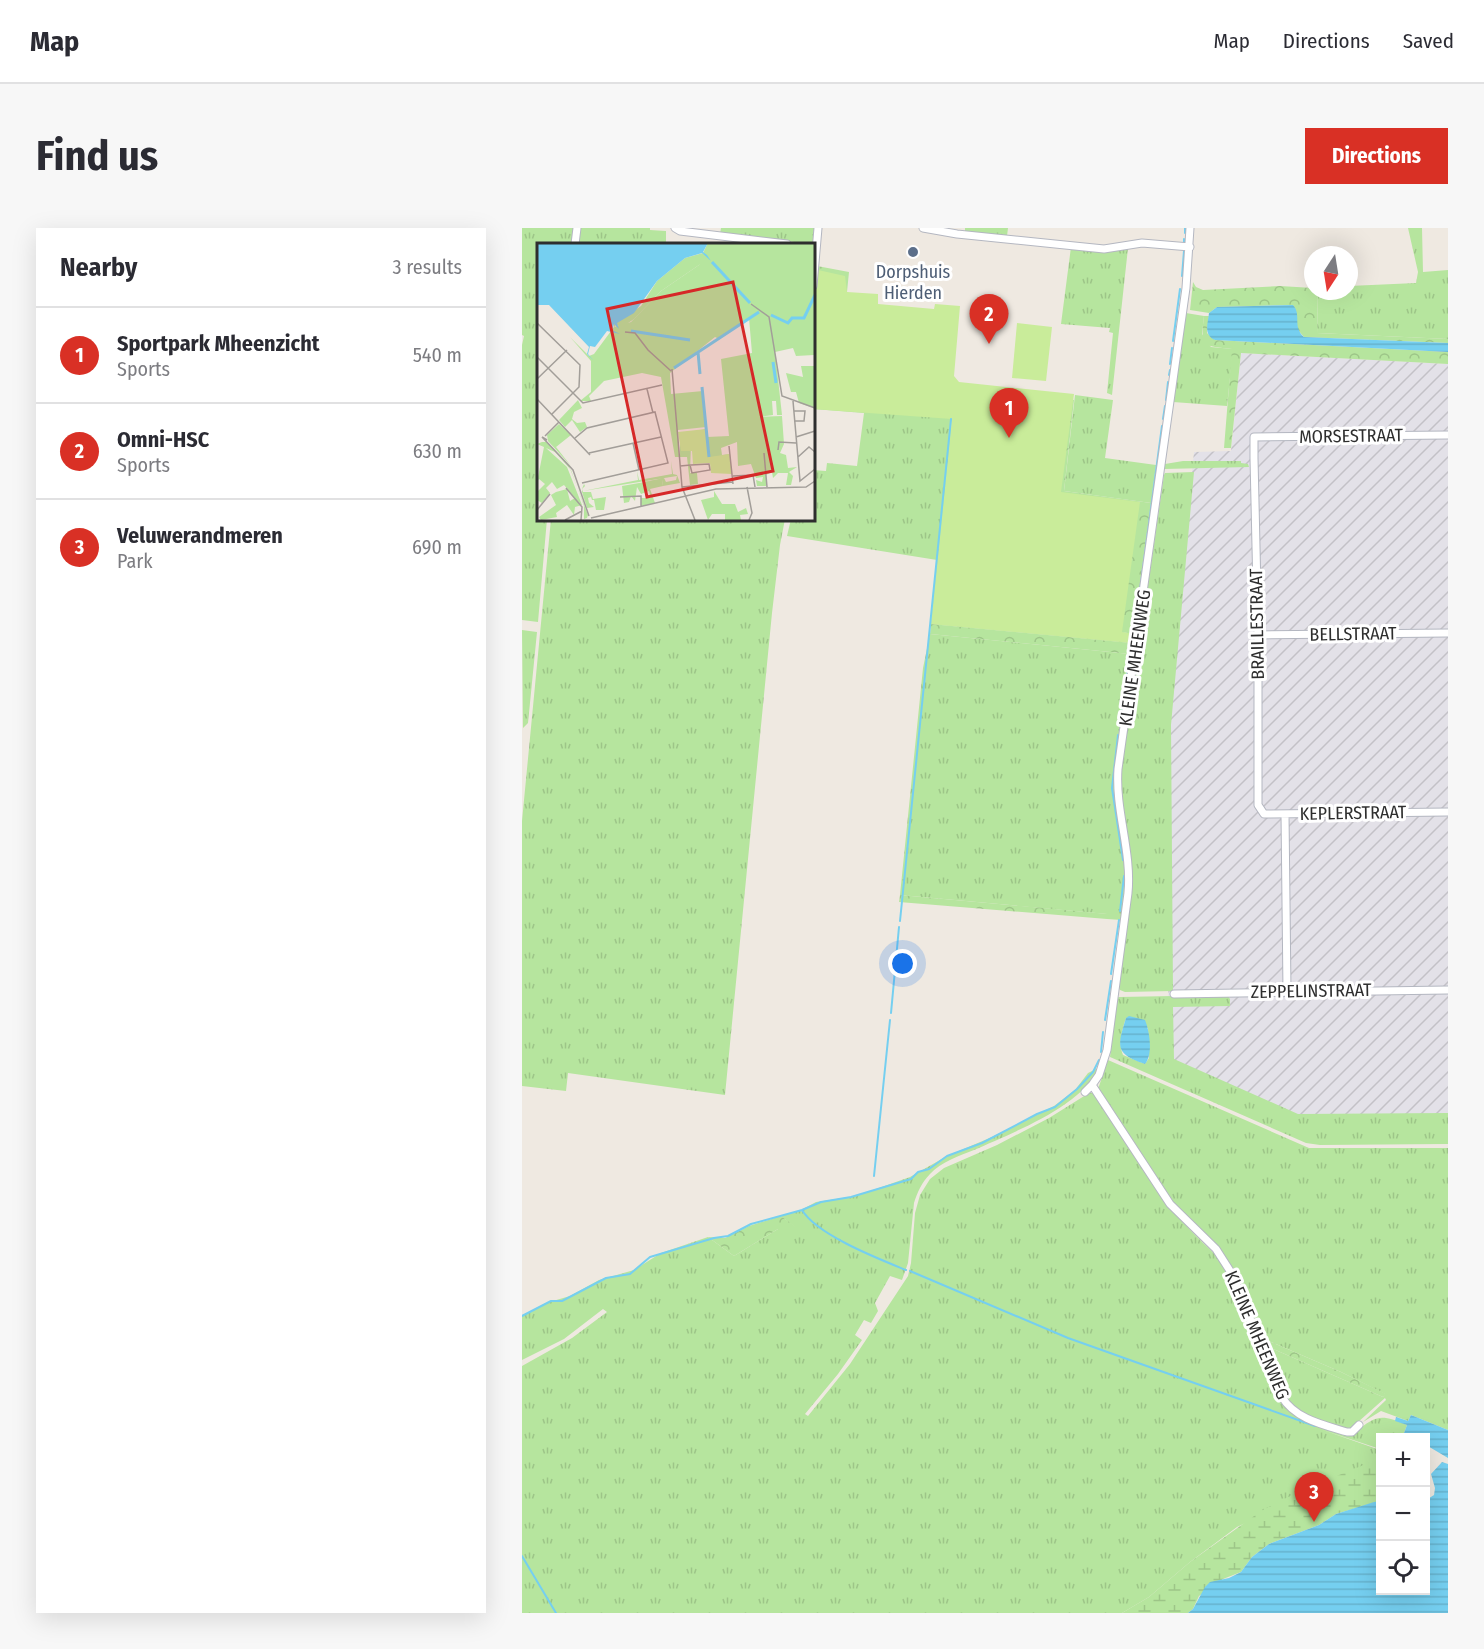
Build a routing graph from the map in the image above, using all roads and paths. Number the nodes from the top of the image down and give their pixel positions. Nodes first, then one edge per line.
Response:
1 (577, 228) edge
2 (675, 228) edge
3 (818, 228) edge
4 (923, 228) edge
5 (1190, 228) edge
6 (575, 243) edge
7 (778, 243) edge
8 (1190, 247) junction
9 (815, 248) edge
10 (814, 267) edge
11 (1448, 435) edge
12 (1254, 437) joint
13 (1448, 633) edge
14 (1258, 635) junction
15 (1260, 810) joint
16 (1448, 812) edge
17 (1285, 814) junction
18 (1448, 990) edge
19 (1287, 991) junction
20 (1174, 994) dead end
21 (1092, 1085) junction
22 (1085, 1092) dead end
23 (1359, 1425) dead end

1 - 6 street
2 - 7 street
3 - 9 street
4 - 8 street
5 - 8 street, KLEINE MHEENWEG
8 - 21 street, KLEINE MHEENWEG
9 - 10 street
11 - 12 street, MORSESTRAAT
12 - 14 street, BRAILLESTRAAT
13 - 14 street, BELLSTRAAT
14 - 15 street, BRAILLESTRAAT
15 - 17 street, KEPLERSTRAAT
16 - 17 street, KEPLERSTRAAT
17 - 19 street
18 - 19 street, ZEPPELINSTRAAT
19 - 20 street, ZEPPELINSTRAAT
21 - 22 street, KLEINE MHEENWEG
21 - 23 street, KLEINE MHEENWEG

